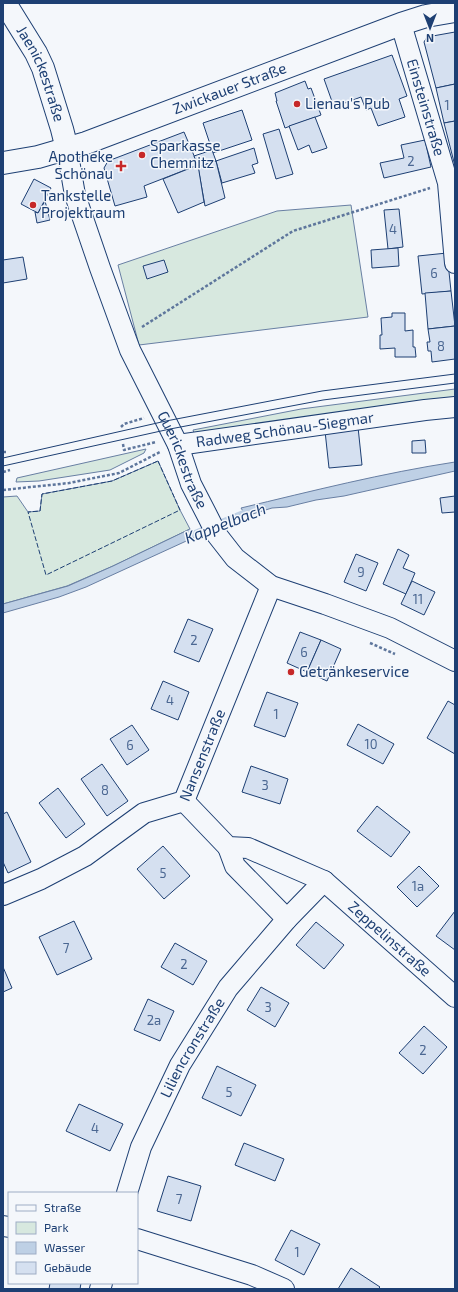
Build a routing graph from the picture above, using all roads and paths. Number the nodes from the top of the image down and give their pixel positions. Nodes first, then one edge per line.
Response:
1 (5, 3) edge
2 (455, 11) edge
3 (401, 24) junction
4 (67, 149) junction
5 (3, 163) edge
6 (451, 182) edge
7 (455, 263) edge
8 (125, 338) junction
9 (455, 407) edge
10 (162, 412) junction
11 (121, 427) dead end
12 (176, 442) junction
13 (123, 444) dead end
14 (10, 470) dead end
15 (3, 472) edge
16 (3, 490) edge
17 (271, 586) junction
18 (364, 640) dead end
19 (399, 656) dead end
20 (455, 661) edge
21 (184, 801) junction
22 (228, 847) junction
23 (324, 881) junction
24 (3, 895) edge
25 (287, 919) junction
26 (455, 997) edge
27 (127, 1192) edge
28 (138, 1239) edge
29 (284, 1289) edge

1 - 4 main road, Jaenickestraße
2 - 3 main road, Zwickauer Straße
3 - 4 main road, Zwickauer Straße
3 - 6 street, Einsteinstraße
4 - 5 main road, Zwickauer Straße
4 - 8 street, Guerickestraße
6 - 7 street, Einsteinstraße
6 - 8 path
8 - 10 street, Guerickestraße
9 - 12 street, Radweg Schönau-Siegmar
10 - 11 path
10 - 12 street, Guerickestraße
12 - 13 path
12 - 16 path, Radweg Schönau-Siegmar
12 - 17 street, Guerickestraße
14 - 15 path
17 - 20 street, Guerickestraße
17 - 21 street, Nansenstraße
18 - 19 path
21 - 22 street
21 - 24 street, Nansenstraße
22 - 23 street, Zeppelinstraße
22 - 25 street
23 - 25 street
23 - 26 street, Zeppelinstraße
25 - 27 street, Liliencronstraße
28 - 29 street

